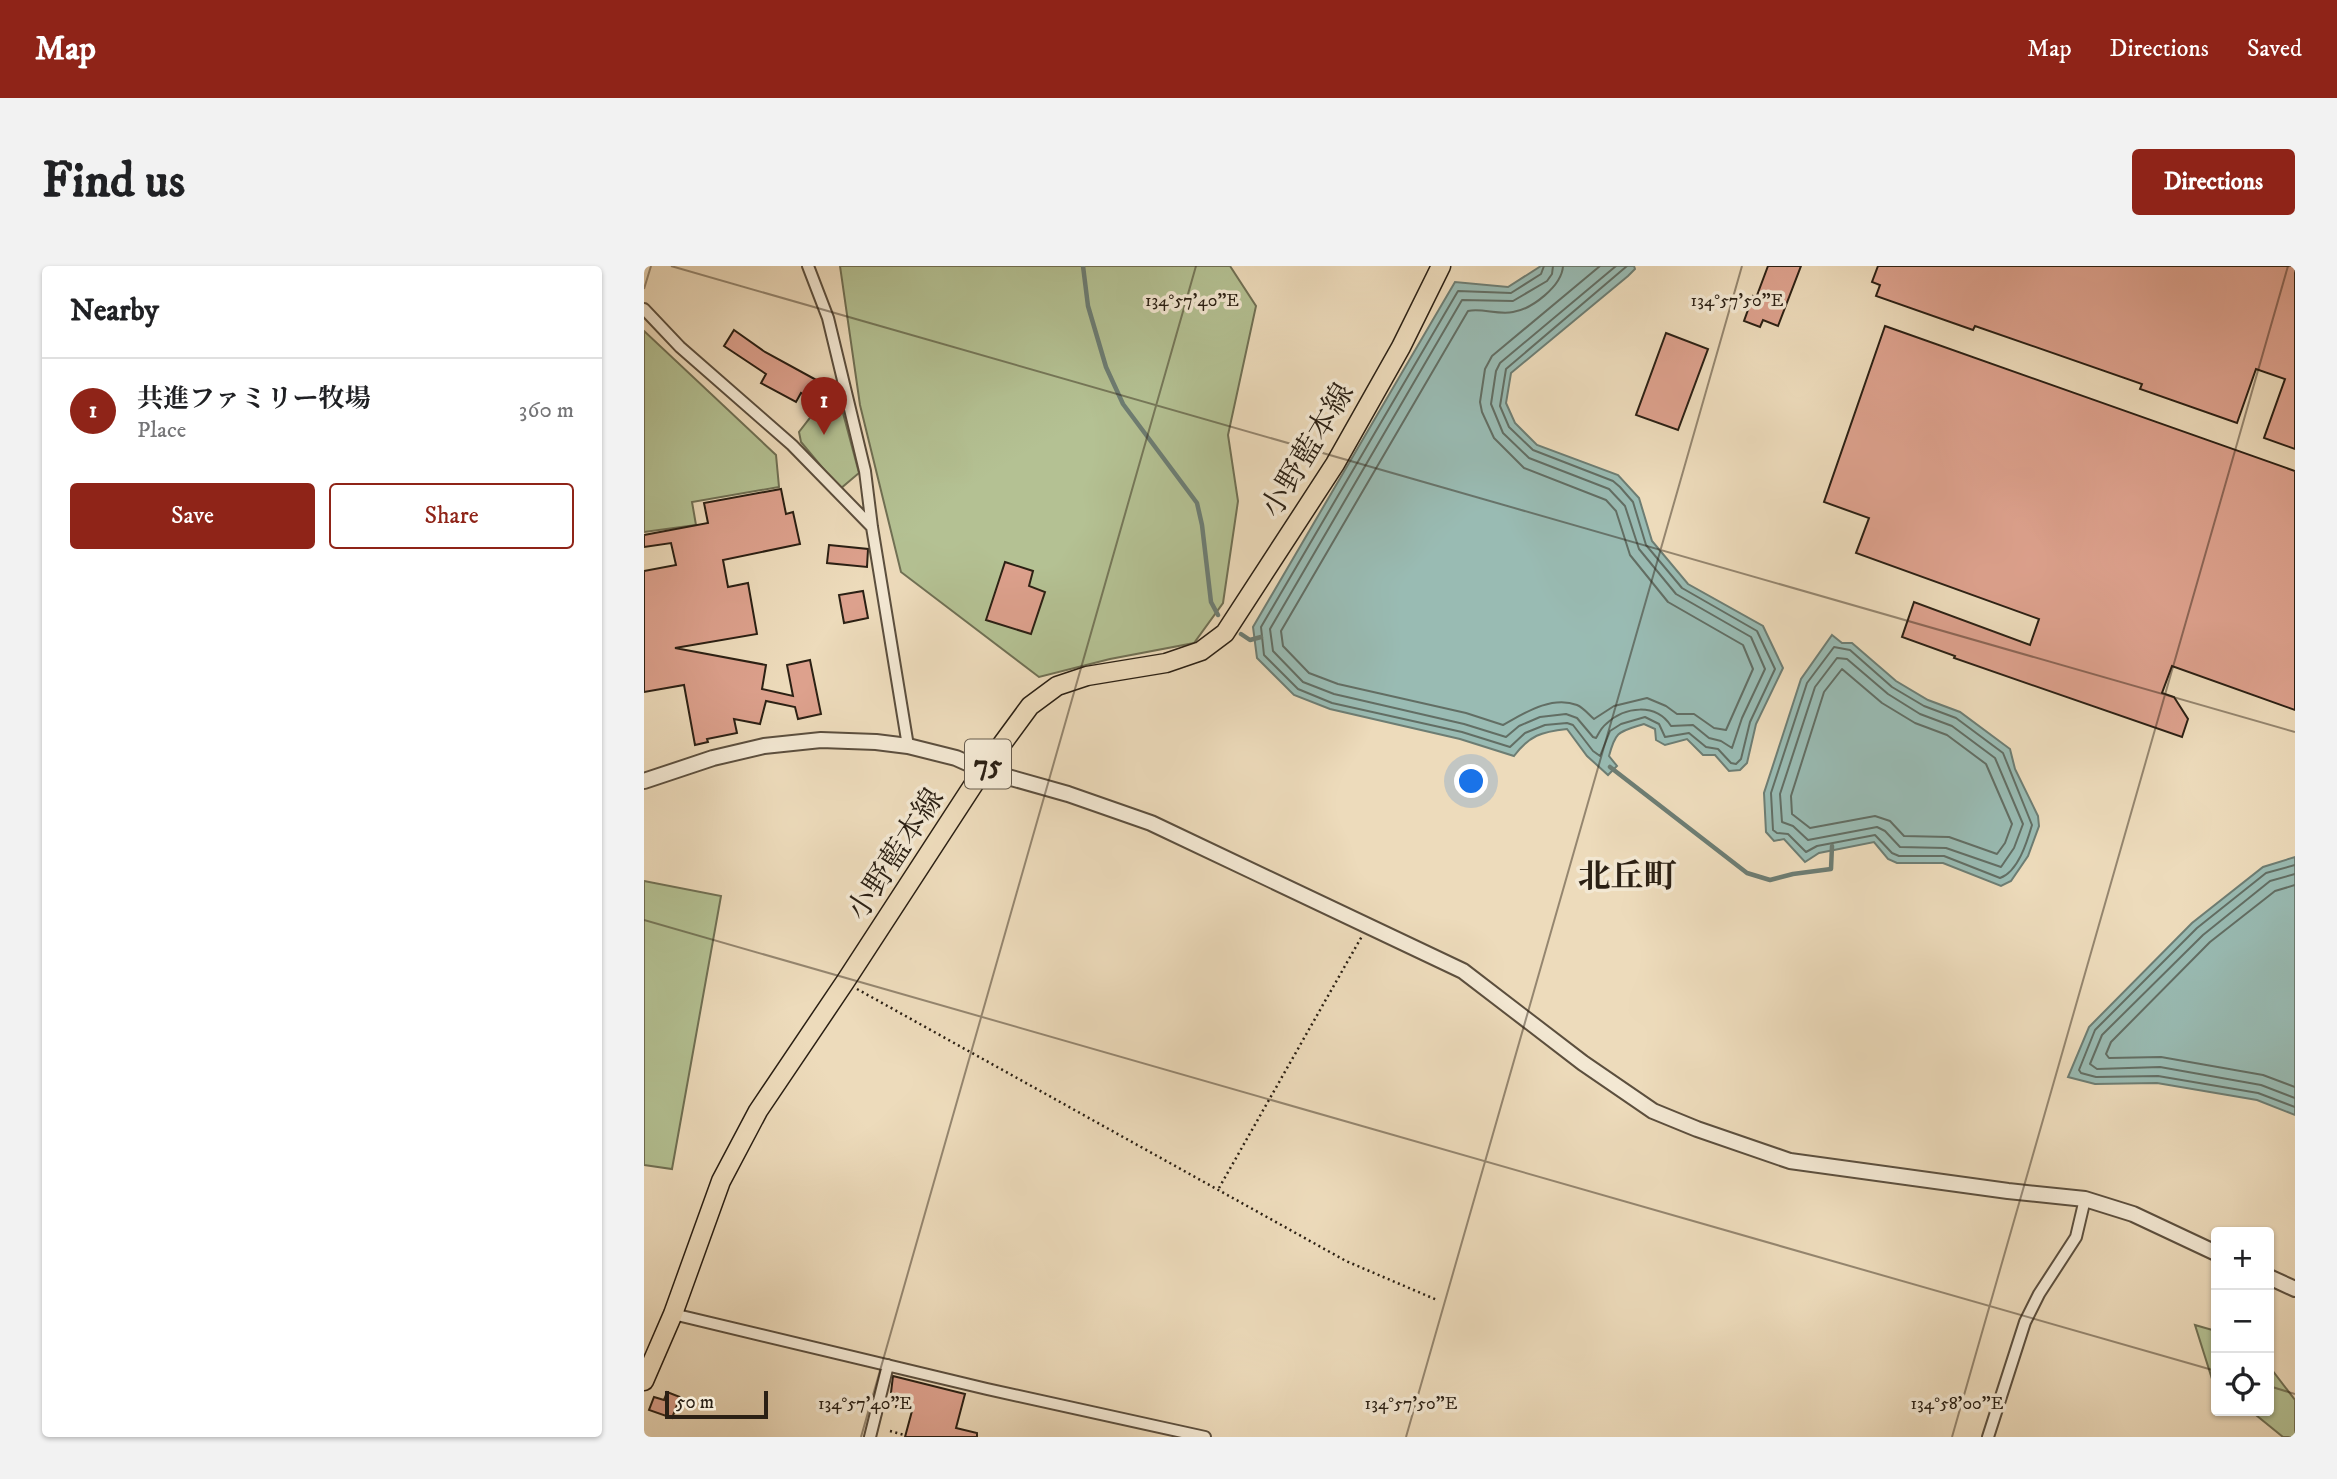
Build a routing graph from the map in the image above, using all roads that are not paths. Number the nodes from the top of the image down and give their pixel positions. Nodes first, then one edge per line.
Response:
1 (808, 266) edge
2 (1441, 266) edge
3 (644, 309) edge
4 (872, 527) junction
5 (908, 746) junction
6 (983, 770) junction
7 (644, 781) edge
8 (2085, 1199) junction
9 (2211, 1250) edge
10 (2274, 1279) edge
11 (2295, 1289) edge
12 (673, 1314) junction
13 (888, 1365) junction
14 (644, 1381) edge
15 (870, 1437) edge
16 (1205, 1437) edge
17 (1988, 1437) edge

1 - 4 street
2 - 6 main road, 小野藍本線 / 75
3 - 4 street
4 - 5 street
5 - 6 street
5 - 7 street
6 - 8 street
6 - 12 main road, 小野藍本線 / 75
8 - 9 street
8 - 17 street
10 - 11 street
12 - 13 street
12 - 14 main road, 小野藍本線 / 75
13 - 15 street
13 - 16 street

